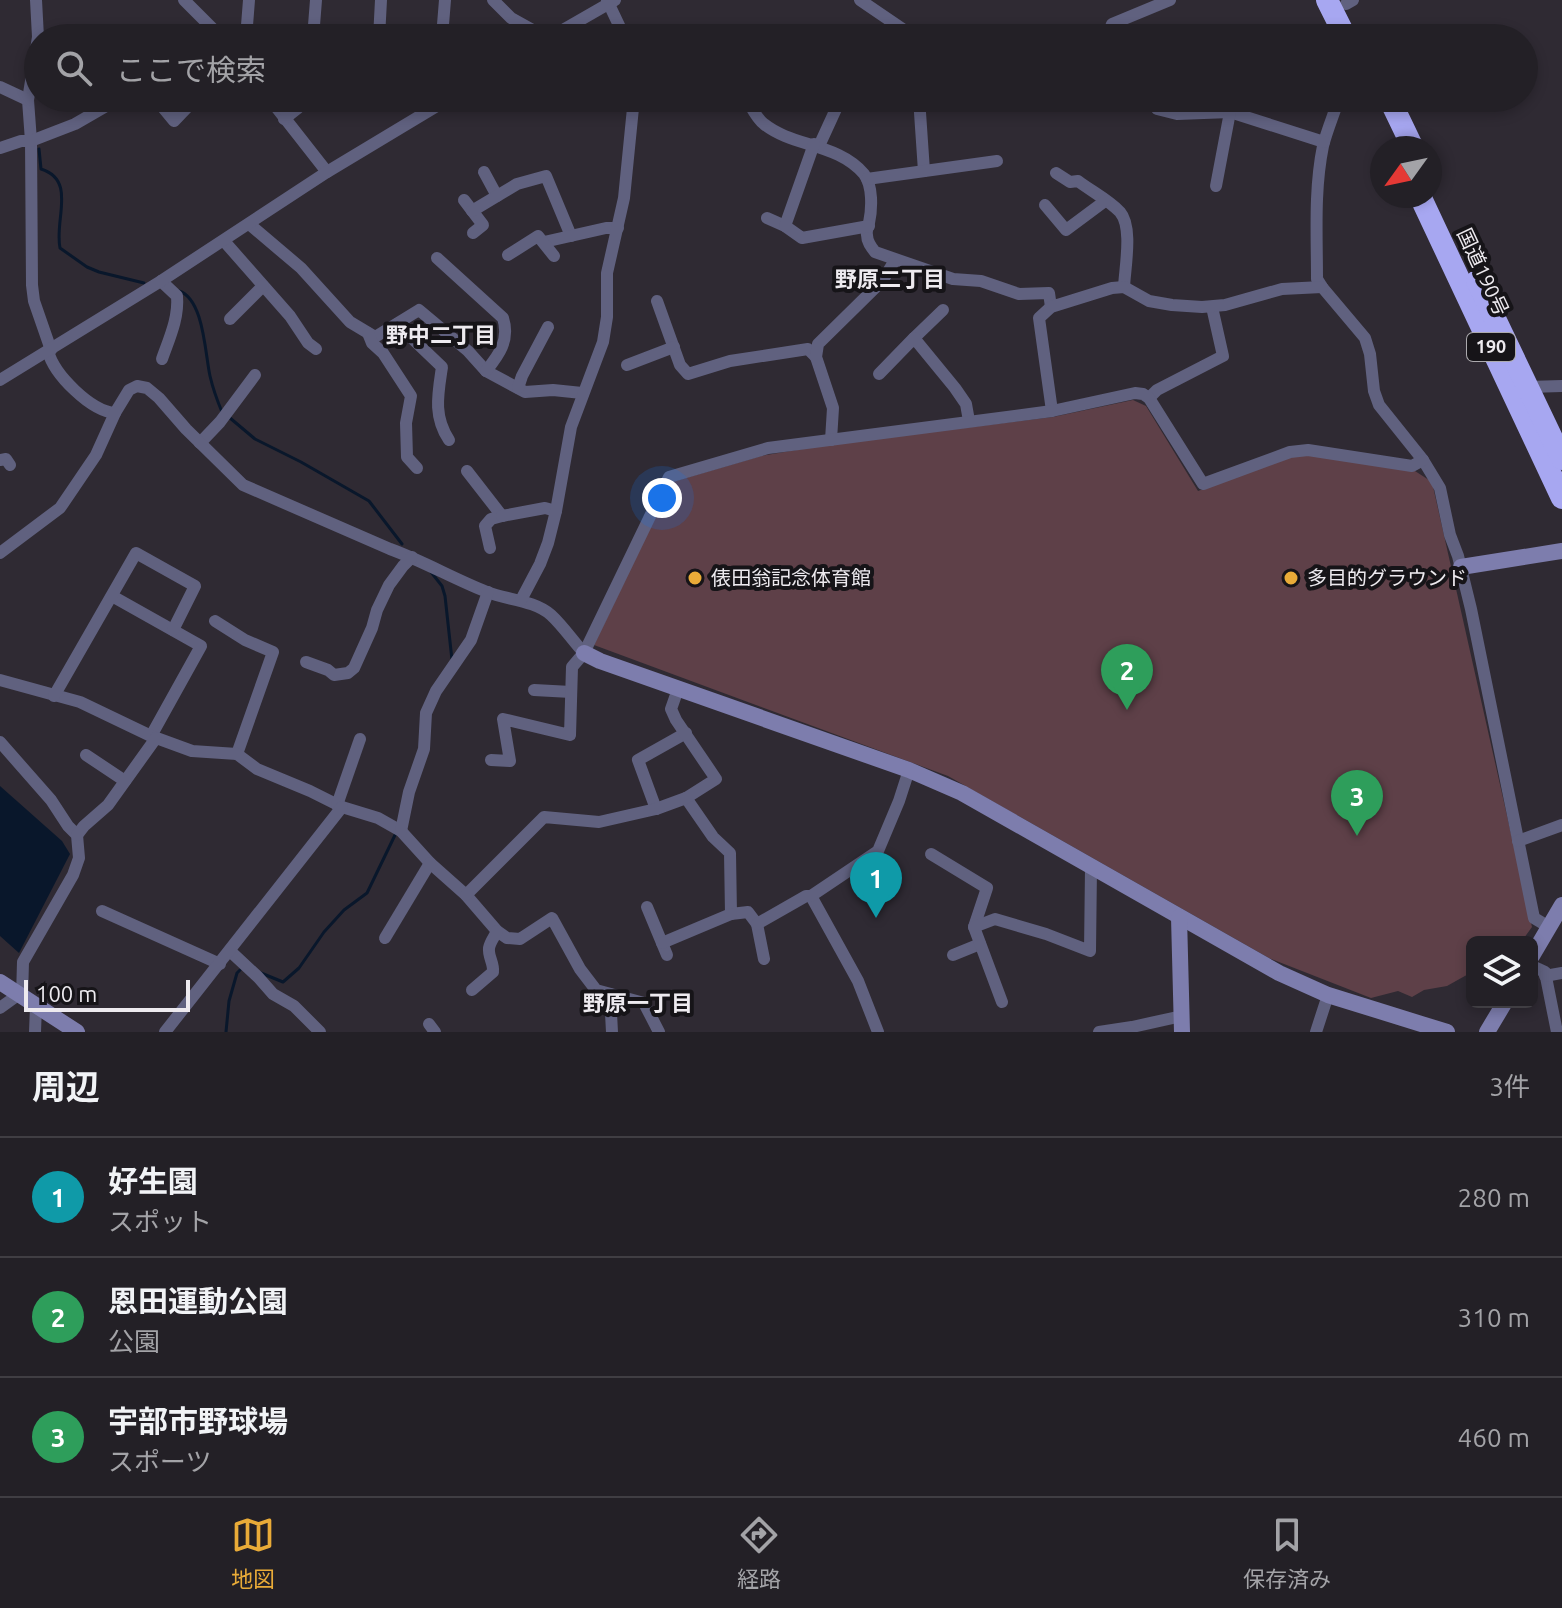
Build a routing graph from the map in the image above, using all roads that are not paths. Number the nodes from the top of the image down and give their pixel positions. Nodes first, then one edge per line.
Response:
1 (36, 0) edge
2 (184, 0) edge
3 (249, 0) edge
4 (316, 0) edge
5 (381, 0) edge
6 (445, 0) edge
7 (493, 0) edge
8 (860, 0) edge
9 (1170, 0) edge
10 (610, 1) edge
11 (1342, 1) edge
12 (37, 24) edge
13 (208, 24) edge
14 (247, 24) edge
15 (314, 24) edge
16 (380, 24) edge
17 (443, 24) edge
18 (522, 24) edge
19 (571, 24) edge
20 (619, 24) edge
21 (895, 24) edge
22 (1112, 24) edge
23 (1344, 24) edge
24 (1354, 24) edge
25 (0, 87) edge
26 (24, 98) edge
27 (29, 112) edge
28 (96, 112) edge
29 (167, 112) edge
30 (183, 112) edge
31 (279, 112) edge
32 (293, 112) edge
33 (427, 112) edge
34 (633, 112) edge
35 (755, 112) edge
36 (834, 112) edge
37 (920, 112) edge
38 (1169, 112) edge
39 (1230, 112) junction
40 (1334, 112) edge
41 (1381, 112) edge
42 (1396, 112) edge
43 (284, 119) junction
44 (1392, 136) edge
45 (1407, 136) edge
46 (31, 141) junction
47 (1324, 142) junction
48 (816, 145) junction
49 (0, 148) edge
50 (997, 161) dead end
51 (924, 171) junction
52 (327, 172) junction
53 (484, 172) dead end
54 (1056, 173) dead end
55 (867, 179) junction
56 (1216, 186) dead end
57 (497, 196) junction
58 (1105, 201) junction
59 (1045, 205) dead end
60 (1426, 208) edge
61 (1442, 208) edge
62 (767, 218) dead end
63 (249, 224) junction
64 (785, 226) junction
65 (869, 226) junction
66 (618, 228) junction
67 (473, 233) dead end
68 (571, 236) junction
69 (224, 241) junction
70 (544, 242) junction
71 (508, 255) dead end
72 (554, 256) dead end
73 (437, 258) dead end
74 (895, 260) junction
75 (161, 281) junction
76 (263, 286) junction
77 (1124, 287) junction
78 (1322, 287) junction
79 (657, 301) dead end
80 (1051, 307) junction
81 (1212, 307) junction
82 (943, 310) dead end
83 (230, 319) dead end
84 (397, 324) junction
85 (548, 327) dead end
86 (368, 333) junction
87 (914, 338) junction
88 (674, 347) junction
89 (308, 348) dead end
90 (50, 350) junction
91 (816, 357) junction
92 (162, 359) dead end
93 (627, 365) dead end
94 (486, 371) junction
95 (879, 374) dead end
96 (249, 377) dead end
97 (0, 380) edge
98 (1562, 386) edge
99 (1528, 387) junction
100 (518, 388) junction
101 (582, 393) junction
102 (1149, 398) junction
103 (1052, 411) junction
104 (115, 413) junction
105 (969, 421) junction
106 (449, 440) dead end
107 (831, 440) junction
108 (200, 443) junction
109 (1562, 459) edge
110 (1423, 460) junction
111 (417, 468) dead end
112 (467, 471) dead end
113 (1562, 498) edge
114 (556, 511) junction
115 (502, 516) junction
116 (490, 548) dead end
117 (1562, 551) edge
118 (0, 553) edge
119 (412, 557) junction
120 (1461, 567) junction
121 (488, 592) junction
122 (112, 596) junction
123 (521, 600) junction
124 (215, 621) dead end
125 (173, 630) junction
126 (584, 653) junction
127 (306, 662) dead end
128 (0, 680) edge
129 (678, 689) junction
130 (534, 690) dead end
131 (571, 692) junction
132 (54, 696) junction
133 (686, 733) junction
134 (154, 737) junction
135 (360, 739) dead end
136 (0, 742) edge
137 (237, 754) junction
138 (86, 755) dead end
139 (491, 760) dead end
140 (909, 770) junction
141 (125, 781) junction
142 (686, 798) junction
143 (340, 806) junction
144 (656, 809) junction
145 (1562, 825) edge
146 (401, 831) junction
147 (77, 835) junction
148 (1518, 841) junction
149 (931, 854) dead end
150 (430, 863) junction
151 (1091, 868) junction
152 (466, 895) junction
153 (811, 896) junction
154 (1562, 905) edge
155 (647, 907) dead end
156 (102, 911) dead end
157 (731, 914) junction
158 (1179, 917) junction
159 (757, 924) junction
160 (974, 927) junction
161 (1549, 927) junction
162 (497, 931) junction
163 (385, 938) dead end
164 (980, 944) junction
165 (1538, 946) edge
166 (230, 951) junction
167 (953, 955) dead end
168 (764, 959) dead end
169 (220, 964) junction
170 (1538, 969) edge
171 (1562, 973) edge
172 (1545, 976) junction
173 (0, 982) edge
174 (472, 990) dead end
175 (610, 994) junction
176 (1328, 995) junction
177 (25, 999) junction
178 (1002, 1002) dead end
179 (0, 1008) edge
180 (1501, 1008) edge
181 (1182, 1024) edge
182 (1558, 1028) edge
183 (610, 1031) edge
184 (35, 1032) edge
185 (77, 1032) edge
186 (165, 1032) edge
187 (320, 1032) edge
188 (659, 1032) edge
189 (878, 1032) edge
190 (1099, 1032) edge
191 (1316, 1032) edge
192 (1447, 1032) edge
193 (1487, 1032) edge

1 - 12 street
2 - 13 street
3 - 14 street
4 - 15 street
5 - 16 street
6 - 17 street
7 - 18 street
8 - 21 street
9 - 22 street
10 - 19 street
10 - 20 street
11 - 23 highway
11 - 24 highway
25 - 26 street
27 - 46 street
28 - 46 street
29 - 30 street
31 - 43 street
32 - 43 street
33 - 52 street
34 - 66 street
35 - 48 street
36 - 48 street
37 - 51 street
38 - 39 street
39 - 47 street
39 - 56 street
40 - 47 street
41 - 44 highway
42 - 45 highway
43 - 52 street
46 - 49 street
46 - 90 street
47 - 78 street
48 - 55 street
48 - 64 street
50 - 51 street
51 - 55 street
52 - 63 street
53 - 57 street
54 - 58 street
55 - 65 street
57 - 67 street
57 - 68 street
58 - 59 street
58 - 77 street
60 - 113 highway, 国道190号 / 190
61 - 99 highway, 国道190号 / 190
62 - 64 street
63 - 69 street
63 - 86 street
64 - 65 street
65 - 74 street
66 - 68 street
66 - 101 street
68 - 70 street
69 - 75 street
69 - 76 street
70 - 71 street
70 - 72 street
73 - 94 street
74 - 80 street
74 - 91 street
75 - 90 street
75 - 92 street
76 - 83 street
76 - 89 street
77 - 80 street
77 - 81 street
78 - 81 street
78 - 110 street
79 - 88 street
80 - 103 street
81 - 102 street
82 - 87 street
84 - 86 street
84 - 94 street
84 - 106 street
85 - 100 street
86 - 111 street
87 - 95 street
87 - 105 street
88 - 91 street
88 - 93 street
90 - 97 street
90 - 104 street
91 - 107 street
94 - 100 street
96 - 108 street
98 - 99 street
99 - 109 highway, 国道190号 / 190
100 - 101 street
101 - 114 street
102 - 103 street
102 - 110 street
103 - 105 street
104 - 108 street
104 - 118 street
105 - 107 street
107 - 126 street
108 - 119 street
110 - 120 street
112 - 115 street
114 - 115 street
114 - 123 street
115 - 116 street
117 - 120 street
119 - 121 street
119 - 127 street
120 - 148 street
121 - 123 street
121 - 146 street
122 - 125 street
122 - 125 street
122 - 132 street
123 - 126 street
124 - 137 street
125 - 134 street
126 - 129 street
126 - 131 street
128 - 132 street
129 - 133 street
129 - 140 street
130 - 131 street
131 - 139 street
132 - 134 street
133 - 142 street
133 - 144 street
134 - 137 street
134 - 141 street
135 - 143 street
136 - 147 street
137 - 143 street
138 - 141 street
140 - 151 street
140 - 153 street
141 - 147 street
142 - 144 street
142 - 157 street
143 - 146 street
143 - 166 street
144 - 152 street
145 - 148 street
146 - 150 street
147 - 177 street
148 - 161 street
149 - 160 street
150 - 152 street
150 - 163 street
151 - 158 street
151 - 160 street
152 - 162 street
153 - 159 street
153 - 189 street
154 - 161 street
155 - 157 street
156 - 169 street
157 - 159 street
158 - 176 street
158 - 181 street
159 - 168 street
160 - 164 street
161 - 165 street
162 - 174 street
162 - 175 street
164 - 167 street
164 - 178 street
166 - 169 street
166 - 187 street
169 - 186 street
170 - 172 street
171 - 172 street
172 - 182 street
173 - 177 street
175 - 183 street
175 - 188 street
176 - 191 street
176 - 192 street
177 - 179 street
177 - 184 street
177 - 185 street
180 - 193 street
181 - 190 street

